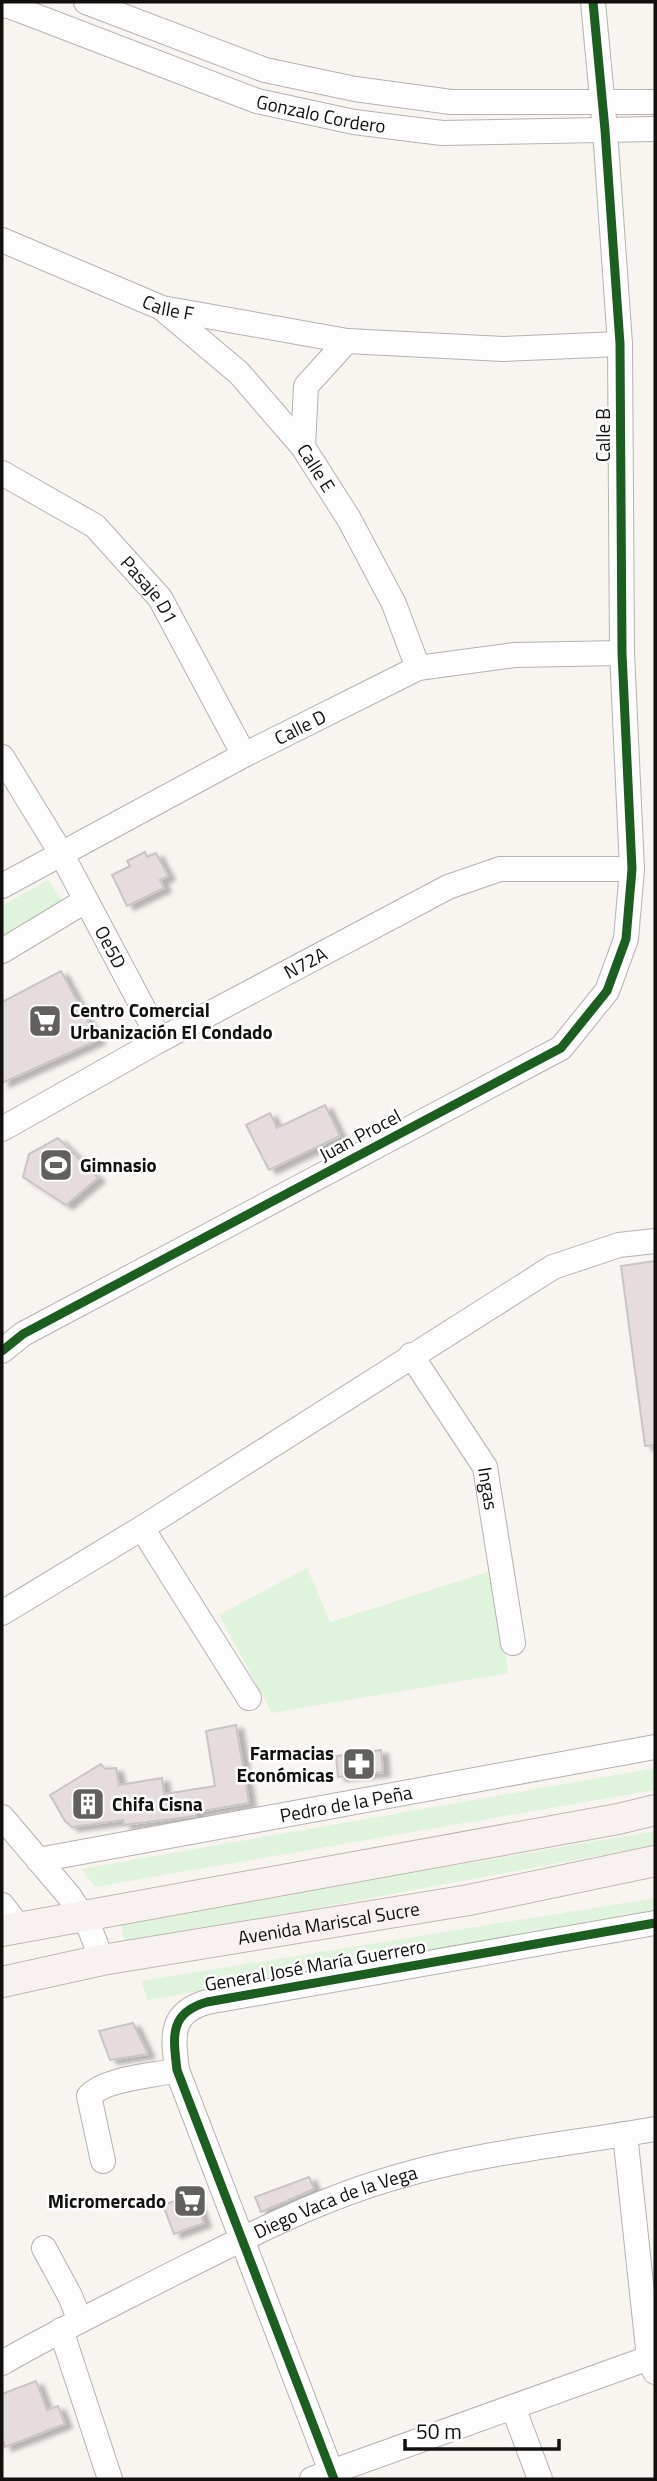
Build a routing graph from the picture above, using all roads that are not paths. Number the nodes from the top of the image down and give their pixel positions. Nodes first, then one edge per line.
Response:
1 (86, 2) edge
2 (593, 2) edge
3 (2, 5) edge
4 (602, 101) junction
5 (655, 102) edge
6 (655, 129) edge
7 (605, 130) junction
8 (2, 240) edge
9 (162, 308) junction
10 (347, 341) junction
11 (620, 344) junction
12 (303, 447) junction
13 (2, 473) edge
14 (622, 653) junction
15 (418, 668) junction
16 (244, 755) junction
17 (2, 757) edge
18 (61, 853) junction
19 (632, 869) junction
20 (2, 886) edge
21 (85, 901) junction
22 (2, 951) edge
23 (160, 1040) junction
24 (2, 1129) edge
25 (655, 1241) edge
26 (13, 1332) edge
27 (2, 1351) edge
28 (411, 1355) junction
29 (142, 1528) junction
30 (2, 1613) edge
31 (513, 1643) dead end
32 (249, 1698) dead end
33 (655, 1747) edge
34 (655, 1810) edge
35 (2, 1817) edge
36 (38, 1860) junction
37 (655, 1861) edge
38 (82, 1917) junction
39 (7, 1921) edge
40 (655, 1923) edge
41 (102, 1959) junction
42 (2, 1982) edge
43 (177, 2070) junction
44 (655, 2129) edge
45 (625, 2134) junction
46 (103, 2161) dead end
47 (242, 2239) junction
48 (44, 2248) dead end
49 (70, 2325) junction
50 (2, 2362) edge
51 (652, 2365) edge
52 (513, 2407) junction
53 (326, 2477) edge
54 (110, 2479) edge
55 (540, 2479) edge

1 - 4 street, Gonzalo Cordero
2 - 4 street, Calle B
3 - 7 street, Gonzalo Cordero
4 - 5 street, Gonzalo Cordero
4 - 7 street, Calle B
6 - 7 street, Gonzalo Cordero
7 - 11 street, Calle B
8 - 9 street, Calle F
9 - 10 street, Calle F
9 - 12 street, Calle E
10 - 11 street, Calle F
10 - 12 street
11 - 14 street, Calle B
12 - 15 street, Calle E
13 - 16 street, Pasaje D1
14 - 15 street, Calle D
14 - 19 street, Calle B
15 - 16 street, Calle D
16 - 18 street, Calle D
17 - 18 street, Oe5D
18 - 20 street, Calle D
18 - 21 street, Oe5D
19 - 23 street, N72A
19 - 26 street, Juan Procel
21 - 22 street
21 - 23 street, Oe5D
23 - 24 street, N72A
25 - 28 street
26 - 27 street, Juan Procel
28 - 29 street
28 - 31 street, Ingas
29 - 30 street
29 - 32 street
33 - 36 street, Pedro de la Peña
34 - 38 main road
35 - 36 street
36 - 38 street
37 - 41 main road, Avenida Mariscal Sucre
38 - 39 main road
38 - 41 street
40 - 43 street, General José María Guerrero
41 - 42 main road, Avenida Mariscal Sucre
43 - 46 street
43 - 47 street, General José María Guerrero
44 - 45 street, Diego Vaca de la Vega
45 - 47 street, Diego Vaca de la Vega
45 - 51 street
47 - 49 street, Diego Vaca de la Vega
47 - 53 street, General José María Guerrero
48 - 49 street
49 - 50 street, Diego Vaca de la Vega
49 - 54 street
51 - 52 street
52 - 53 street
52 - 55 street

